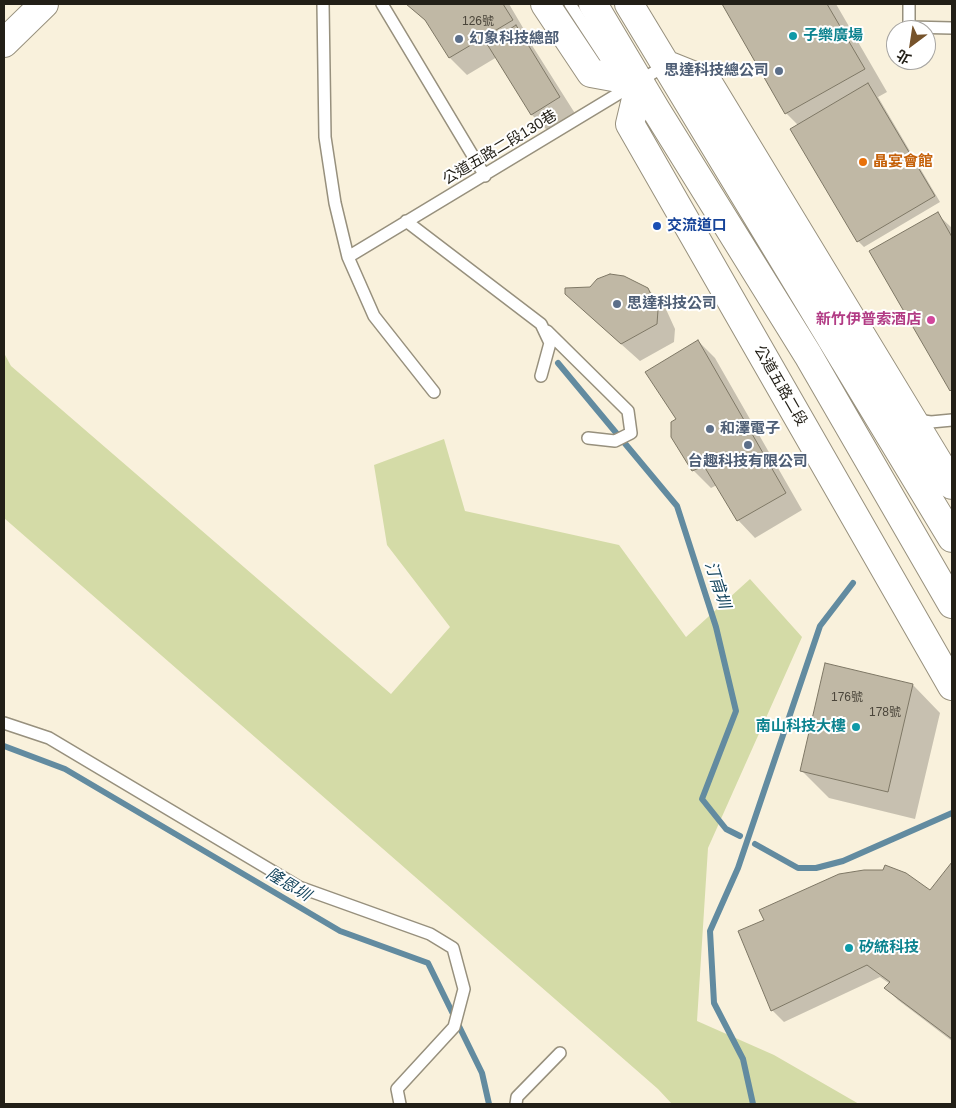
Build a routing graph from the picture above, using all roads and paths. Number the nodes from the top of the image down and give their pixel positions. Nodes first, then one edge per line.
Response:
1 (44, 4) edge
2 (323, 4) edge
3 (382, 4) edge
4 (545, 4) edge
5 (570, 4) edge
6 (593, 4) edge
7 (630, 4) edge
8 (909, 4) edge
9 (952, 28) edge
10 (4, 44) edge
11 (667, 64) junction
12 (640, 82) junction
13 (485, 176) junction
14 (406, 221) junction
15 (348, 257) junction
16 (541, 324) junction
17 (541, 376) dead end
18 (434, 392) dead end
19 (913, 420) junction
20 (952, 420) edge
21 (588, 438) dead end
22 (952, 485) edge
23 (952, 538) edge
24 (952, 604) edge
25 (952, 686) edge
26 (4, 723) edge
27 (560, 1053) dead end
28 (400, 1104) edge
29 (516, 1104) edge

1 - 10 main road
2 - 15 lane
3 - 13 lane
4 - 12 main road
5 - 12 lane
6 - 12 main road
7 - 11 main road
8 - 9 lane
11 - 12 lane, 公道五路二段130巷
11 - 19 main road
11 - 23 main road
12 - 13 lane, 公道五路二段130巷
12 - 24 main road
12 - 25 main road, 公道五路二段
13 - 14 lane, 公道五路二段130巷
14 - 15 lane, 公道五路二段130巷
14 - 16 lane
15 - 18 lane
16 - 17 lane
16 - 21 lane
19 - 20 lane
19 - 22 main road
26 - 28 lane
27 - 29 lane

